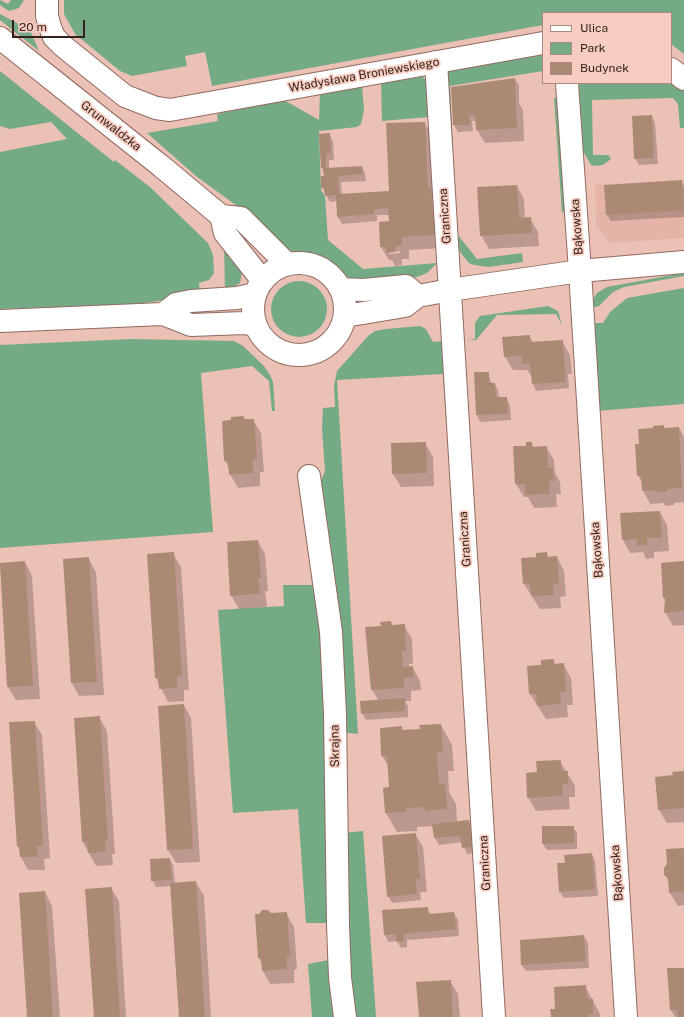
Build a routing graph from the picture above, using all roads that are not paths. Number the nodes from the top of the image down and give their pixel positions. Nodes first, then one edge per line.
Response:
1 (48, 0) edge
2 (0, 38) edge
3 (542, 43) edge
4 (436, 62) junction
5 (672, 70) edge
6 (684, 79) edge
7 (567, 84) edge
8 (221, 216) junction
9 (684, 262) edge
10 (287, 264) junction
11 (580, 271) junction
12 (258, 287) junction
13 (341, 289) junction
14 (450, 290) junction
15 (418, 296) junction
16 (163, 314) junction
17 (345, 316) junction
18 (0, 320) edge
19 (255, 325) junction
20 (309, 476) dead end
21 (345, 1017) edge
22 (494, 1017) edge
23 (626, 1017) edge

1 - 4 street, Władysława Broniewskiego
2 - 8 street, Grunwaldzka
3 - 4 street, Władysława Broniewskiego
4 - 14 street, Graniczna
5 - 6 street
7 - 11 street, Bąkowska
8 - 10 street
8 - 12 street
9 - 11 street
10 - 12 street
10 - 13 street
11 - 14 street
11 - 23 street, Bąkowska
12 - 16 street
12 - 19 street
13 - 15 street
13 - 17 street
14 - 15 street
14 - 22 street, Graniczna
15 - 17 street
16 - 18 street
16 - 19 street
17 - 19 street
20 - 21 street, Skrajna

